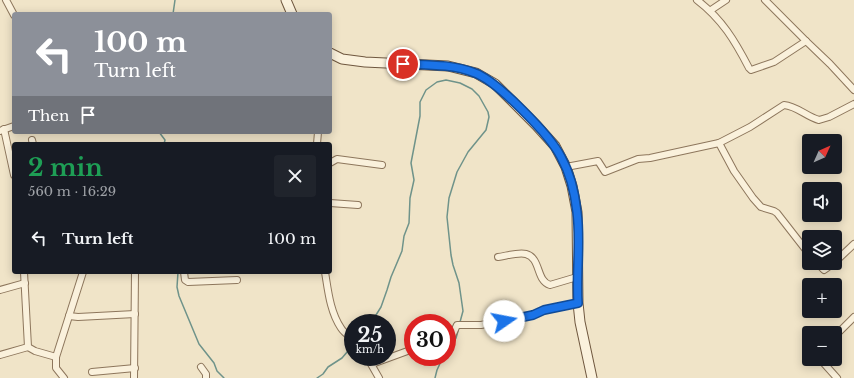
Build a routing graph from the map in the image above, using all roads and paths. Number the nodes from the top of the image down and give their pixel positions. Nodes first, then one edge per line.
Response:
1 (6, 0) edge
2 (286, 0) edge
3 (697, 0) edge
4 (726, 0) edge
5 (765, 0) edge
6 (711, 10) junction
7 (12, 12) edge
8 (291, 12) edge
9 (806, 41) junction
10 (332, 56) edge
11 (854, 89) edge
12 (854, 104) edge
13 (12, 127) edge
14 (2, 130) edge
15 (719, 143) junction
16 (332, 162) edge
17 (382, 164) dead end
18 (566, 167) junction
19 (12, 168) edge
20 (332, 203) edge
21 (358, 205) dead end
22 (854, 244) edge
23 (802, 245) edge
24 (842, 255) edge
25 (498, 257) dead end
26 (24, 274) edge
27 (82, 274) edge
28 (135, 274) edge
29 (184, 274) edge
30 (325, 274) edge
31 (577, 277) junction
32 (237, 280) dead end
33 (24, 283) junction
34 (0, 290) edge
35 (578, 303) junction
36 (135, 314) junction
37 (69, 316) junction
38 (854, 317) edge
39 (456, 327) edge
40 (842, 329) edge
41 (344, 332) edge
42 (28, 347) junction
43 (0, 355) edge
44 (56, 357) junction
45 (373, 366) edge
46 (826, 366) edge
47 (201, 367) dead end
48 (135, 368) junction
49 (92, 372) dead end
50 (64, 378) edge
51 (134, 378) edge
52 (206, 378) edge
53 (379, 378) edge
54 (592, 378) edge
55 (837, 378) edge

1 - 7 street
2 - 8 street
3 - 6 street
4 - 6 street
5 - 9 street
6 - 9 street
9 - 11 street
10 - 18 street
12 - 15 street
13 - 14 street
14 - 19 street
15 - 18 street
15 - 23 street
16 - 17 street
18 - 31 street
20 - 21 street
22 - 24 street
25 - 31 street
26 - 33 street
27 - 37 street
28 - 36 street
29 - 32 street
30 - 41 street
31 - 35 street
33 - 34 street
33 - 42 street
35 - 39 street
35 - 54 street
36 - 37 street
36 - 48 street
37 - 44 street
38 - 40 street
42 - 43 street
42 - 44 street
44 - 50 street
45 - 53 street
46 - 55 street
47 - 52 street
48 - 49 street
48 - 51 street

